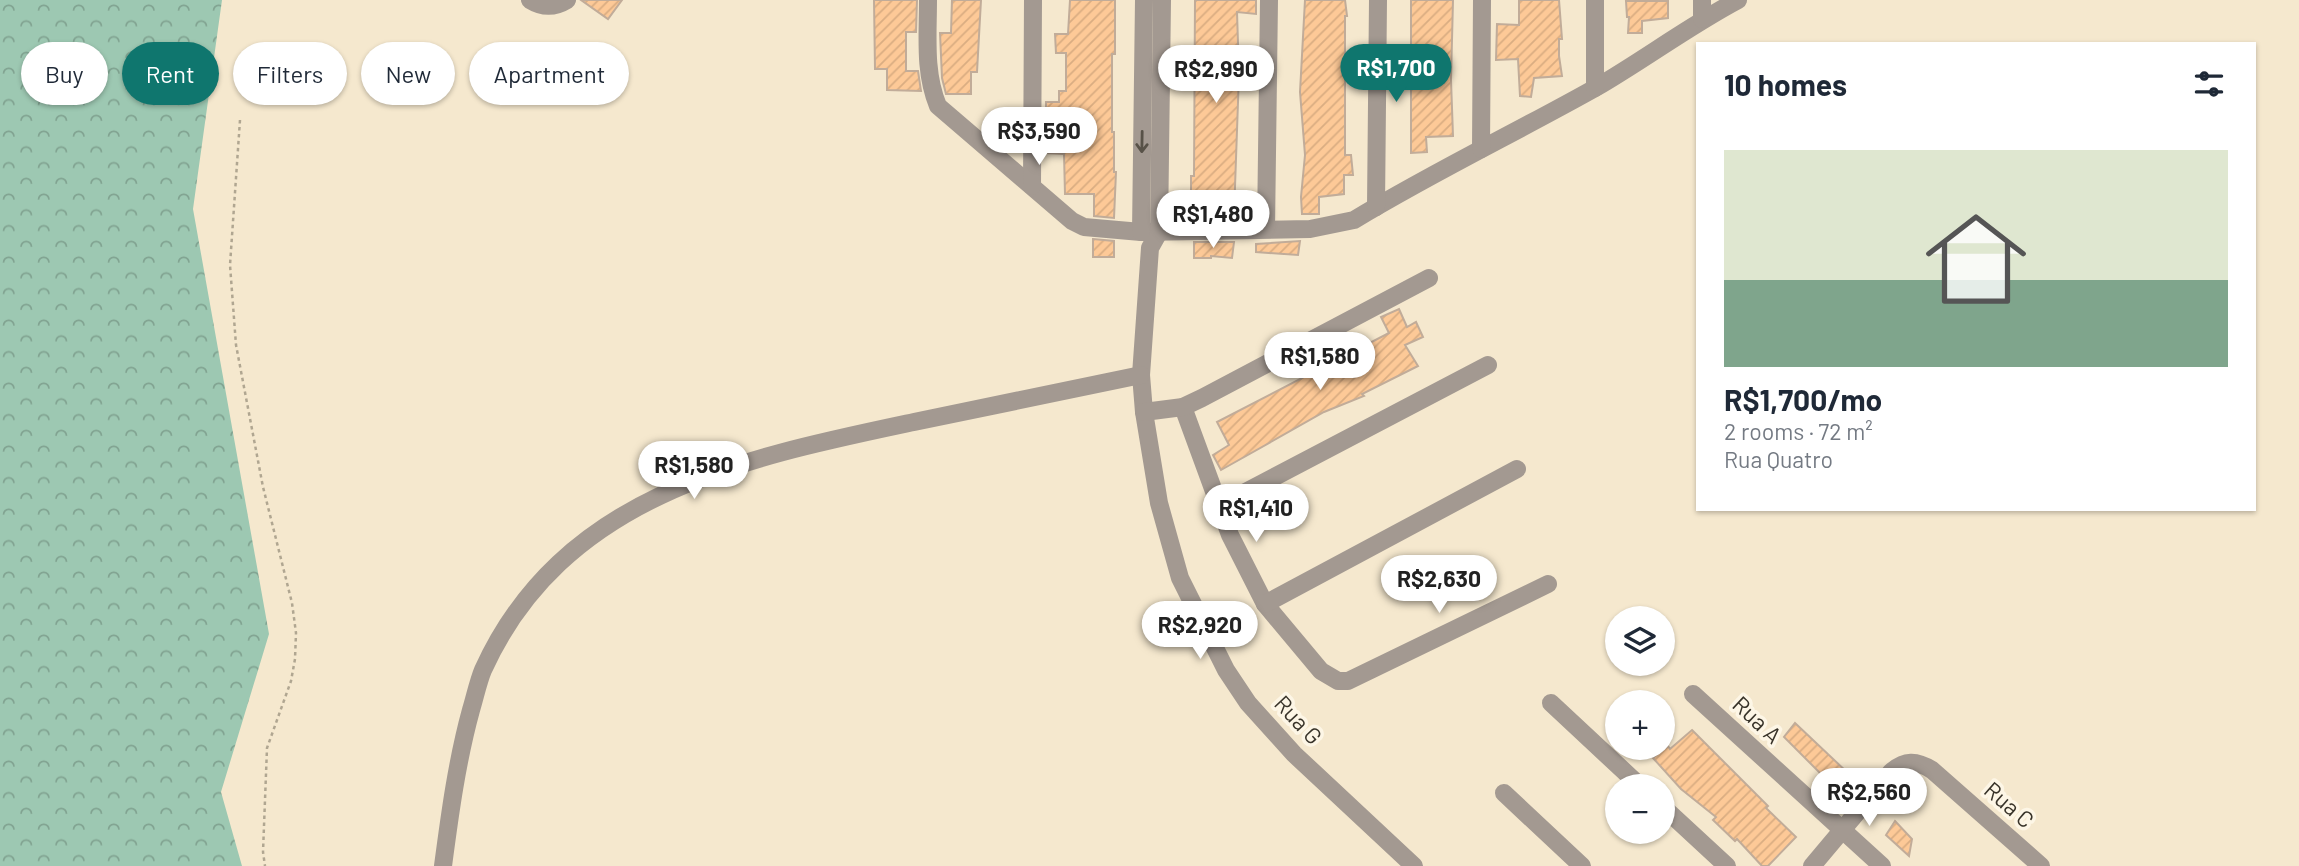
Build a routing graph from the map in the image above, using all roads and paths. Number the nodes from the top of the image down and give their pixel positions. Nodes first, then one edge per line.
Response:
1 (530, 0) edge
2 (567, 0) edge
3 (928, 0) edge
4 (1033, 0) edge
5 (1144, 0) edge
6 (1163, 0) edge
7 (1269, 0) edge
8 (1378, 0) edge
9 (1482, 0) edge
10 (1595, 0) edge
11 (1702, 0) edge
12 (1738, 0) edge
13 (1702, 19) junction
14 (1595, 88) junction
15 (240, 120) dead end
16 (1481, 149) junction
17 (1032, 186) junction
18 (1376, 207) junction
19 (1266, 229) junction
20 (1141, 232) junction
21 (1159, 232) junction
22 (1150, 248) junction
23 (1429, 278) dead end
24 (1489, 365) dead end
25 (1142, 374) junction
26 (1183, 407) junction
27 (1144, 412) junction
28 (1517, 469) dead end
29 (1219, 506) junction
30 (1548, 584) dead end
31 (1265, 604) junction
32 (1693, 694) dead end
33 (1551, 703) dead end
34 (1627, 774) edge
35 (1504, 793) dead end
36 (1675, 818) edge
37 (1842, 831) junction
38 (265, 866) edge
39 (443, 866) edge
40 (1414, 866) edge
41 (1582, 866) edge
42 (1727, 866) edge
43 (1812, 866) edge
44 (1882, 866) edge
45 (2042, 866) edge

1 - 2 street
3 - 17 street
4 - 17 street
5 -> 20 street
6 - 21 street
7 - 19 street
8 - 18 street
9 - 16 street
10 - 14 street
11 - 13 street
12 - 13 street
13 - 14 street
14 - 16 street
15 - 38 path
16 - 18 street
17 - 20 street
18 - 19 street
19 - 21 street
20 - 21 street
20 - 22 street
21 - 22 street
22 - 25 street, Rua G
23 - 26 street
24 - 29 street
25 - 27 street, Rua G
25 - 39 street
26 - 27 street
26 - 29 street
27 - 40 street, Rua G
28 - 31 street
29 - 31 street
30 - 31 street
32 - 37 street, Rua A
33 - 34 street
35 - 41 street
36 - 42 street
37 - 43 street
37 - 44 street, Rua A
37 - 45 street, Rua C

